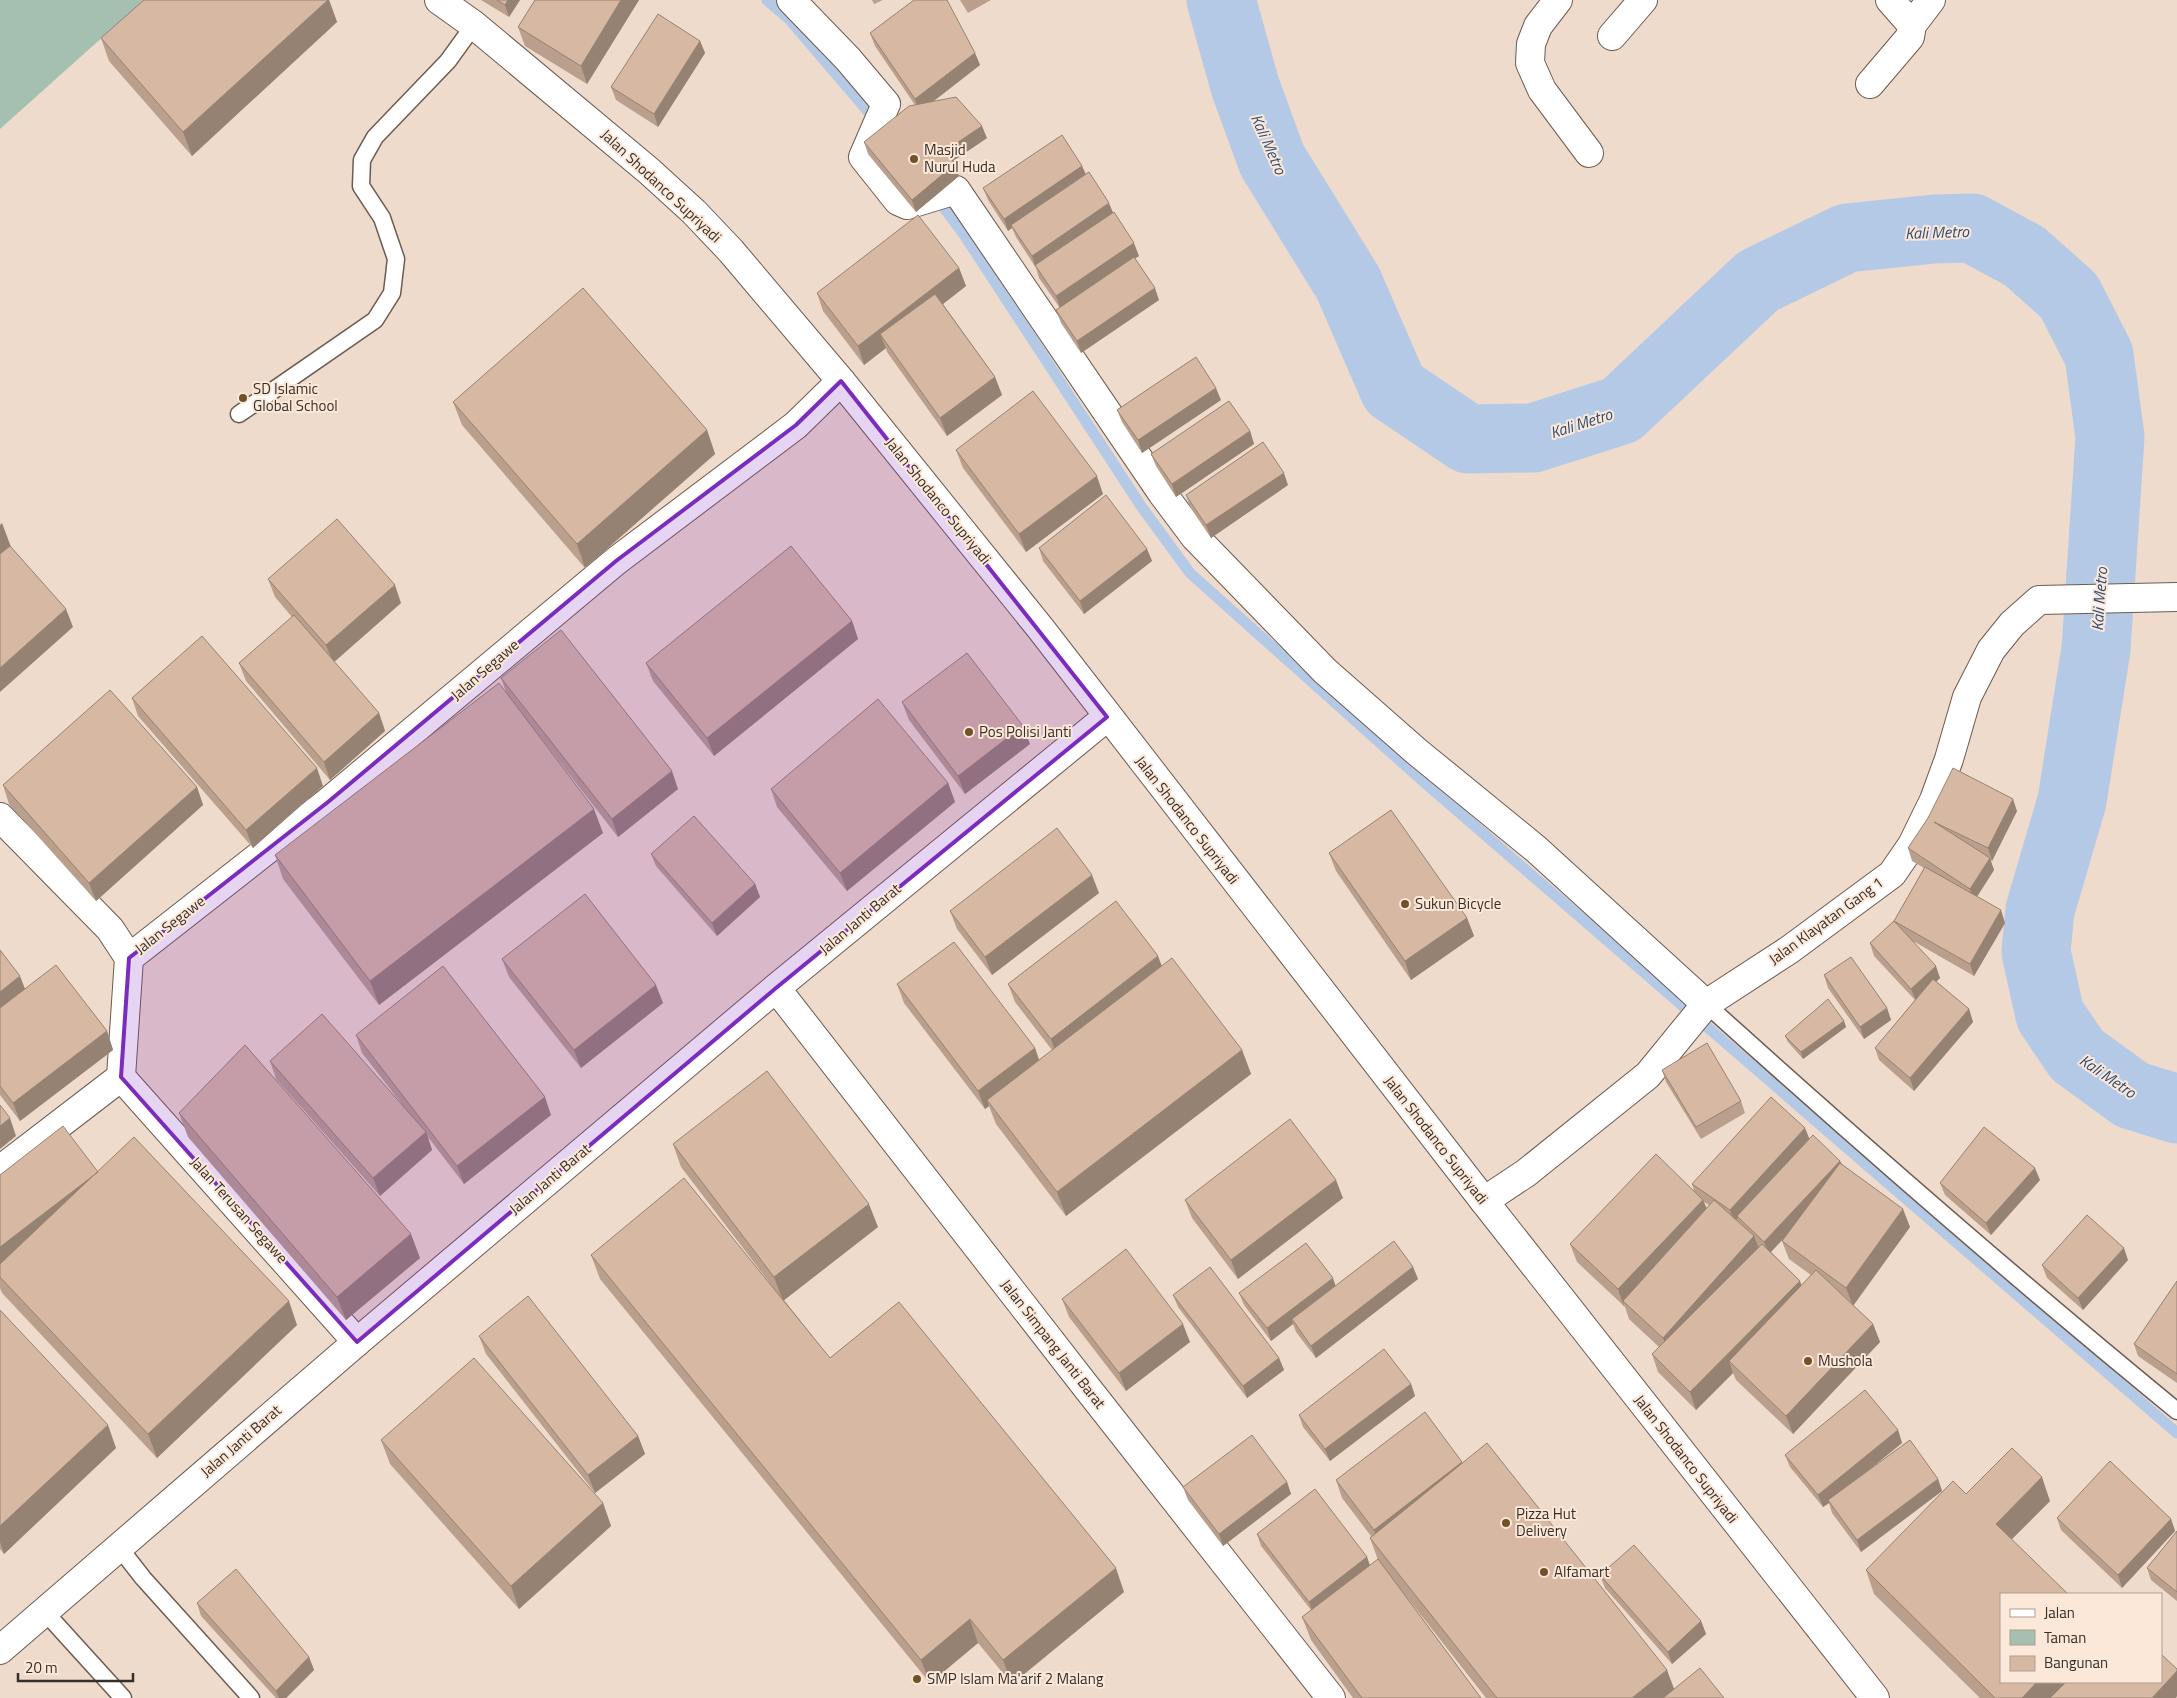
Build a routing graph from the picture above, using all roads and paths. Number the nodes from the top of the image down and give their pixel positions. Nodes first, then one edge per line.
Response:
1 (439, 0) edge
2 (791, 0) edge
3 (1558, 0) edge
4 (1643, 0) edge
5 (1890, 0) edge
6 (1931, 0) edge
7 (474, 25) junction
8 (1912, 25) junction
9 (1612, 36) dead end
10 (1870, 84) dead end
11 (1589, 153) dead end
12 (841, 381) junction
13 (239, 414) dead end
14 (2177, 597) edge
15 (1107, 717) junction
16 (0, 817) edge
17 (128, 958) junction
18 (776, 988) junction
19 (1698, 1013) junction
20 (121, 1077) junction
21 (0, 1170) edge
22 (1484, 1201) junction
23 (357, 1342) junction
24 (2177, 1411) edge
25 (118, 1546) junction
26 (44, 1611) junction
27 (0, 1650) edge
28 (123, 1698) edge
29 (251, 1698) edge
30 (1331, 1698) edge
31 (1874, 1698) edge

1 - 7 street, Jalan Shodanco Supriyadi
2 - 19 street
3 - 11 street
4 - 9 street
5 - 8 street
6 - 8 street
7 - 12 street, Jalan Shodanco Supriyadi
7 - 13 lane
8 - 10 street
12 - 15 street, Jalan Shodanco Supriyadi
12 - 17 street, Jalan Segawe
14 - 19 street, Jalan Klayatan Gang 1
15 - 18 street, Jalan Janti Barat
15 - 22 street, Jalan Shodanco Supriyadi
16 - 17 street
17 - 20 street
18 - 23 street, Jalan Janti Barat
18 - 30 street, Jalan Simpang Janti Barat
19 - 22 street, Jalan Klayatan Gang 1
19 - 24 lane
20 - 21 street
20 - 23 street, Jalan Terusan Segawe
22 - 31 street, Jalan Shodanco Supriyadi
23 - 25 street, Jalan Janti Barat
25 - 26 street, Jalan Janti Barat
25 - 29 lane
26 - 27 street, Jalan Janti Barat
26 - 28 lane

